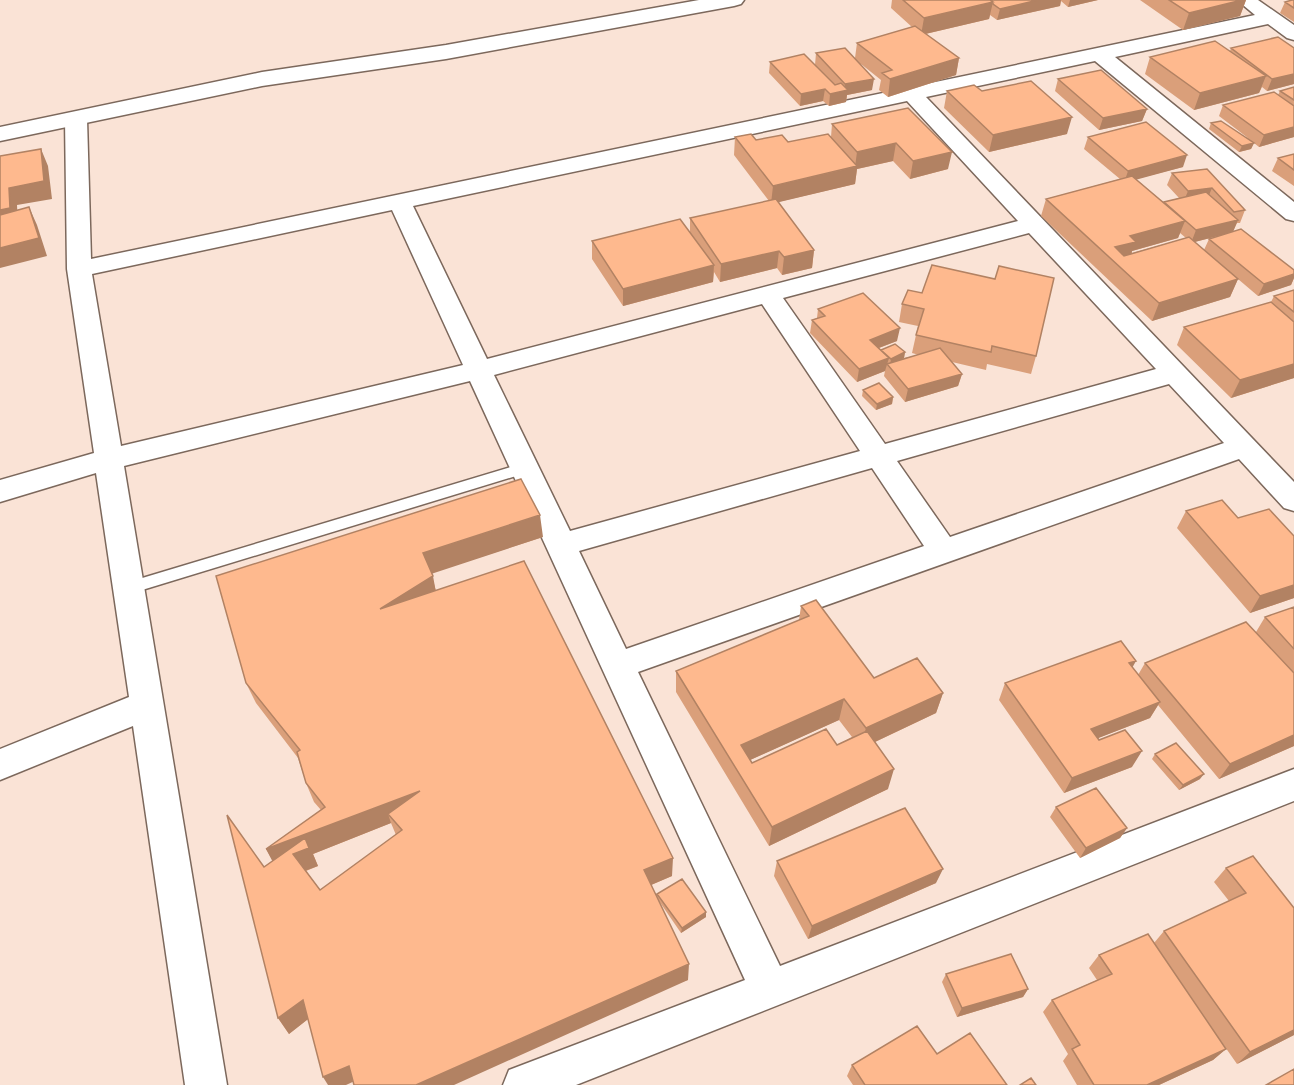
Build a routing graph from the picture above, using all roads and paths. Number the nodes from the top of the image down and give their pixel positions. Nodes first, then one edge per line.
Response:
1 (734, 0) edge
2 (1246, 0) edge
3 (1271, 18) junction
4 (1294, 34) edge
5 (1099, 54) junction
6 (911, 93) junction
7 (76, 119) junction
8 (0, 135) edge
9 (399, 201) junction
10 (1294, 214) edge
11 (1034, 224) junction
12 (79, 269) junction
13 (768, 294) junction
14 (478, 370) junction
15 (1175, 373) junction
16 (1244, 447) junction
17 (878, 456) junction
18 (109, 459) junction
19 (524, 468) junction
20 (0, 491) edge
21 (1294, 500) edge
22 (561, 545) junction
23 (944, 552) junction
24 (129, 588) junction
25 (618, 665) junction
26 (147, 705) junction
27 (0, 765) edge
28 (1294, 785) edge
29 (770, 989) junction
30 (206, 1085) edge
31 (524, 1085) edge

1 - 7 street
2 - 3 street
3 - 4 street
3 - 5 street
5 - 6 street
5 - 10 street
6 - 9 street
6 - 11 street
7 - 8 street
7 - 12 street
9 - 12 street
9 - 14 street
11 - 13 street
11 - 15 street
12 - 18 street
13 - 14 street
13 - 17 street
14 - 18 street
14 - 19 street
15 - 16 street
15 - 17 street
16 - 21 street
16 - 23 street
17 - 22 street
17 - 23 street
18 - 20 street
18 - 24 street
19 - 22 street
19 - 24 lane
22 - 25 street
23 - 25 street
24 - 26 street
25 - 29 street
26 - 27 street
26 - 30 street
28 - 29 street
29 - 31 street

